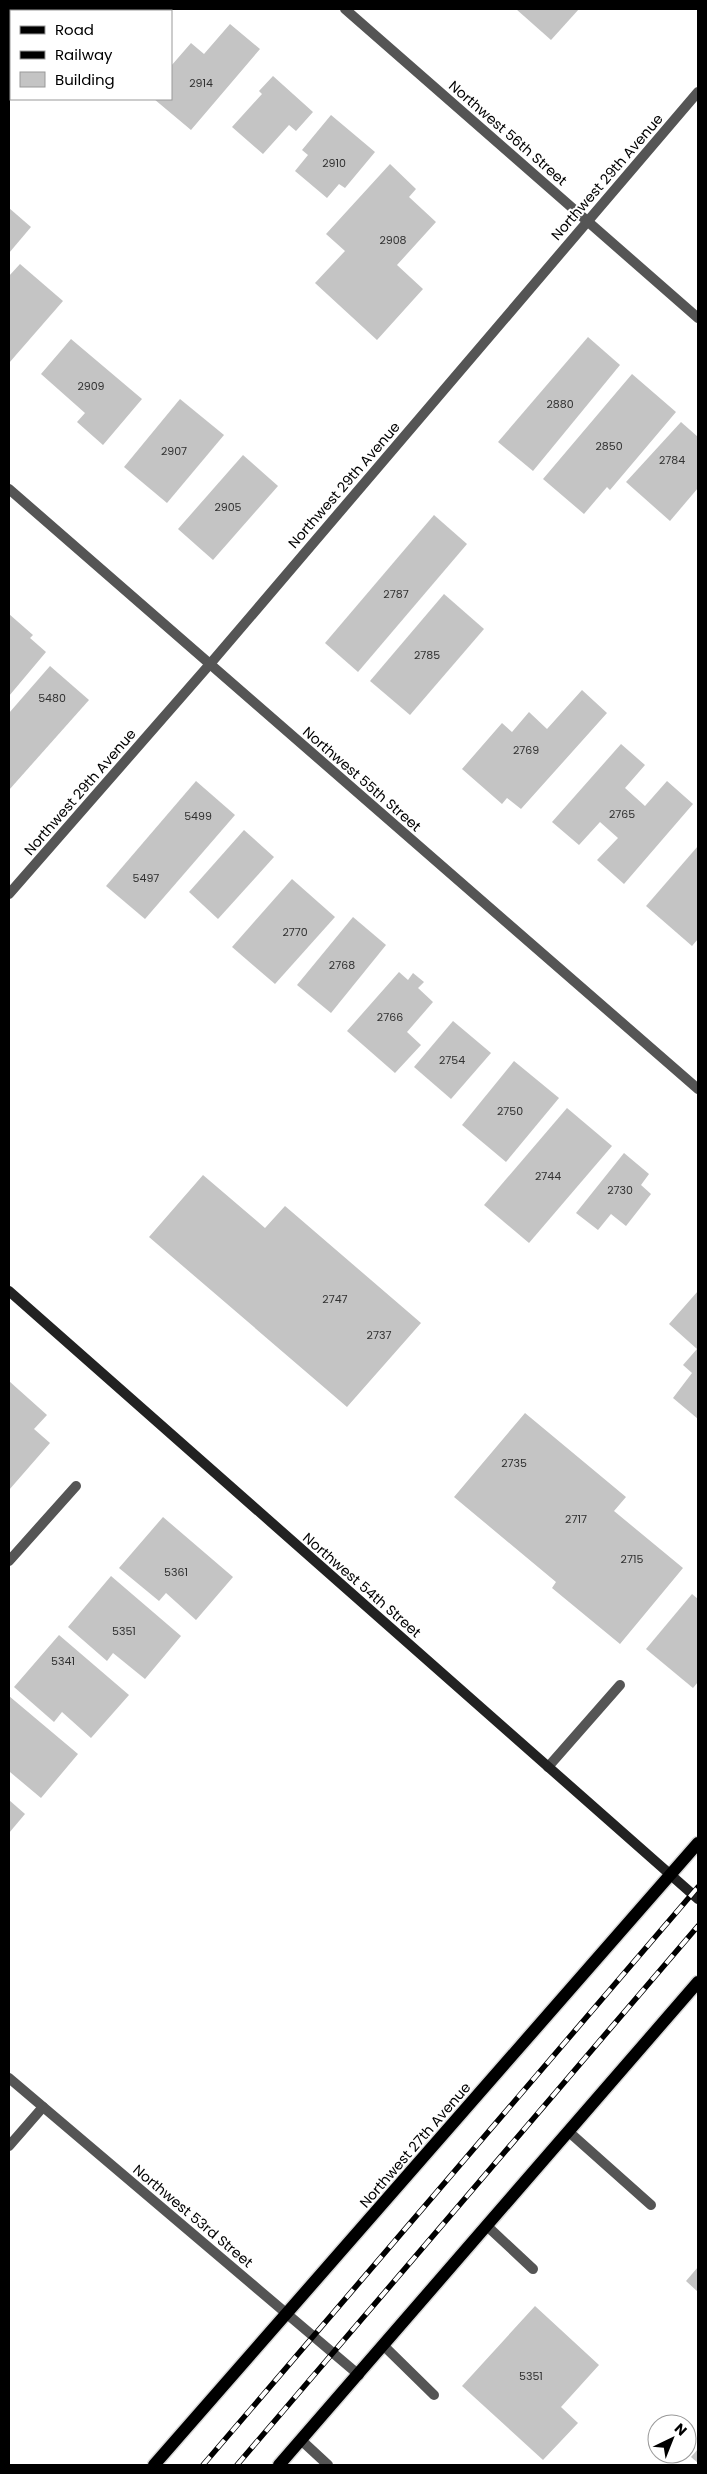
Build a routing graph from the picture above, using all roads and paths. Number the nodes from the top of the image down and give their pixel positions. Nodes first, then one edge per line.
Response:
1 (345, 9) edge
2 (698, 92) edge
3 (588, 222) junction
4 (698, 318) edge
5 (9, 490) edge
6 (210, 664) junction
7 (9, 894) edge
8 (698, 1089) edge
9 (9, 1290) edge
10 (76, 1486) dead end
11 (9, 1560) edge
12 (620, 1685) dead end
13 (548, 1767) junction
14 (698, 1843) edge
15 (671, 1875) junction
16 (698, 1899) edge
17 (698, 1982) edge
18 (9, 2078) edge
19 (43, 2107) junction
20 (569, 2132) junction
21 (9, 2146) edge
22 (651, 2204) dead end
23 (488, 2226) junction
24 (533, 2269) dead end
25 (287, 2314) junction
26 (384, 2346) junction
27 (359, 2375) junction
28 (434, 2395) dead end
29 (301, 2440) junction
30 (154, 2465) edge
31 (279, 2465) edge
32 (328, 2465) edge

1 - 3 street, Northwest 56th Street
2 - 3 street, Northwest 29th Avenue
3 - 4 street, Northwest 56th Street
3 - 6 street, Northwest 29th Avenue
5 - 6 street, Northwest 55th Street
6 - 7 street, Northwest 29th Avenue
6 - 8 street, Northwest 55th Street
9 - 13 main road, Northwest 54th Street
10 - 11 street
12 - 13 street
13 - 15 main road, Northwest 54th Street
14 - 15 main road, Northwest 27th Avenue
15 - 16 main road, Northwest 54th Street
15 - 25 main road, Northwest 27th Avenue
17 - 20 main road
18 - 19 street, Northwest 53rd Street
19 - 21 street
19 - 25 street, Northwest 53rd Street
20 - 22 street
20 - 23 main road
23 - 24 street
23 - 26 main road
25 - 27 street, Northwest 53rd Street
25 - 30 main road, Northwest 27th Avenue
26 - 27 main road
26 - 28 street
27 - 29 main road
29 - 31 main road
29 - 32 street

